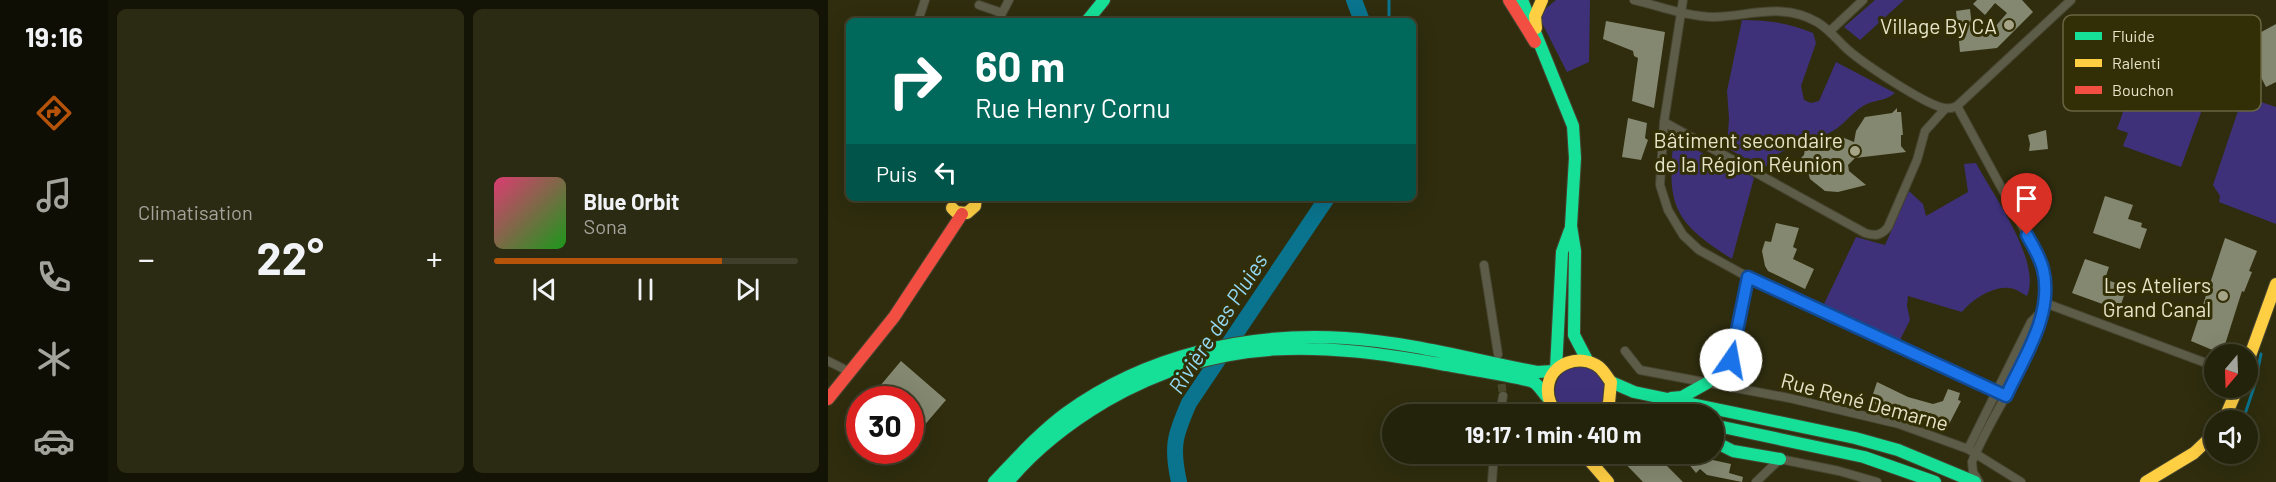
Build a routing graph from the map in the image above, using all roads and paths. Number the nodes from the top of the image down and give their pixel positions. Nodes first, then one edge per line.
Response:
1 (925, 0) edge
2 (1009, 0) edge
3 (1104, 0) edge
4 (1509, 0) edge
5 (1522, 0) edge
6 (1542, 0) edge
7 (1634, 0) edge
8 (1683, 0) edge
9 (1863, 0) edge
10 (2071, 0) edge
11 (979, 6) dead end
12 (1682, 11) junction
13 (1000, 17) edge
14 (919, 18) edge
15 (1089, 18) edge
16 (1830, 31) junction
17 (1536, 32) junction
18 (1541, 48) junction
19 (1958, 106) junction
20 (1945, 109) junction
21 (1664, 122) junction
22 (975, 201) edge
23 (954, 206) edge
24 (1571, 226) junction
25 (1484, 265) dead end
26 (1748, 277) junction
27 (2276, 284) edge
28 (2044, 306) junction
29 (2254, 344) edge
30 (1386, 348) junction
31 (1625, 351) dead end
32 (1498, 354) dead end
33 (1587, 360) junction
34 (828, 361) edge
35 (2204, 362) edge
36 (1555, 370) junction
37 (850, 372) junction
38 (1611, 382) junction
39 (1707, 383) junction
40 (1725, 386) junction
41 (1996, 392) junction
42 (1503, 396) tunnel mouth
43 (2006, 396) junction
44 (1101, 397) junction
45 (1547, 397) junction
46 (828, 399) edge
47 (1666, 399) junction
48 (1502, 404) edge
49 (1549, 404) edge
50 (1607, 404) edge
51 (1724, 427) edge
52 (2204, 444) edge
53 (1724, 446) edge
54 (1972, 451) junction
55 (1780, 459) junction
56 (1493, 464) edge
57 (1592, 464) edge
58 (1594, 464) edge
59 (1595, 467) junction
60 (994, 482) edge
61 (1008, 482) edge
62 (1492, 482) edge
63 (1608, 482) edge
64 (1756, 482) edge
65 (1877, 482) edge
66 (1935, 482) edge
67 (1977, 482) edge
68 (2021, 482) edge
69 (2146, 482) edge

1 - 14 street
2 - 13 street
3 - 15 main road
4 - 18 main road
5 - 17 main road
6 - 17 main road
7 - 12 street
8 - 12 street
9 - 16 street
10 - 19 street
11 - 13 street
12 - 16 street
12 - 21 street
16 - 20 street
17 - 18 main road
18 - 24 main road
19 - 20 street
19 - 28 street
20 - 21 street
21 - 26 street
22 - 23 main road
23 - 37 main road
24 - 33 main road
24 - 36 main road
25 - 32 street
26 - 40 street
26 - 41 street
27 - 29 main road
28 - 35 street
28 - 41 street
28 - 43 street
30 - 36 main road
30 - 44 main road
30 - 45 main road
31 - 39 street, Rue René Demarne
33 - 36 main road
33 - 38 main road
34 - 37 street
36 - 45 main road
37 - 46 main road
38 - 47 main road
38 - 50 main road
39 - 40 street, Rue René Demarne
39 - 47 main road
40 - 54 street, Rue René Demarne
41 - 43 street
41 - 54 street
42 - 48 street
43 - 54 street
44 - 60 main road
44 - 61 main road
45 - 49 main road
47 - 67 main road
51 - 66 main road
52 - 69 main road
53 - 55 main road
54 - 67 street
54 - 68 street, Rue René Demarne
55 - 64 street
55 - 65 street
56 - 62 street
57 - 59 main road
58 - 59 main road
59 - 63 main road

